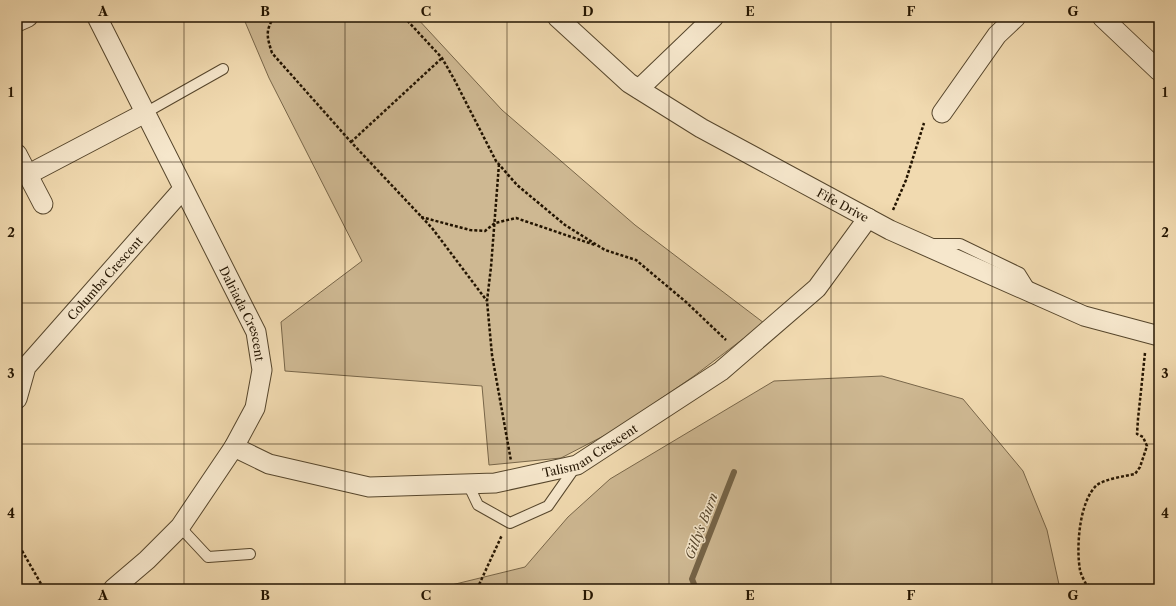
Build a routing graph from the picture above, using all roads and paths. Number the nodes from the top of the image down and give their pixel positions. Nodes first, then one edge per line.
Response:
1 (28, 17) edge
2 (97, 17) edge
3 (274, 17) edge
4 (404, 17) edge
5 (557, 17) edge
6 (714, 17) edge
7 (1016, 17) edge
8 (1102, 17) edge
9 (17, 22) edge
10 (442, 58) junction
11 (223, 69) dead end
12 (1159, 71) edge
13 (639, 90) junction
14 (145, 113) junction
15 (942, 113) joint
16 (351, 142) junction
17 (17, 154) edge
18 (499, 164) junction
19 (27, 175) junction
20 (183, 189) junction
21 (43, 204) dead end
22 (420, 216) junction
23 (868, 218) junction
24 (494, 223) junction
25 (886, 228) junction
26 (599, 246) junction
27 (488, 301) junction
28 (1153, 334) edge
29 (741, 354) junction
30 (22, 369) edge
31 (17, 399) edge
32 (234, 447) junction
33 (577, 465) junction
34 (514, 479) junction
35 (468, 484) junction
36 (510, 523) junction
37 (180, 527) junction
38 (17, 542) edge
39 (250, 554) dead end
40 (17, 580) edge
41 (1159, 586) edge
42 (22, 589) edge
43 (44, 589) edge
44 (112, 589) edge
45 (477, 589) edge

1 - 9 street
2 - 14 street, Dalriada Crescent
3 - 16 path
4 - 10 path
5 - 13 street, Fife Drive
6 - 13 street
7 - 15 street
8 - 12 street
10 - 16 path
10 - 18 path
11 - 14 lane
13 - 23 street, Fife Drive
14 - 19 street
14 - 20 street, Dalriada Crescent
15 - 25 path
16 - 22 path
17 - 19 street
18 - 24 path
18 - 26 path
19 - 21 street
20 - 30 street, Columba Crescent
20 - 32 street, Dalriada Crescent
22 - 24 path
22 - 27 path
23 - 25 street, Fife Drive
23 - 29 street, Talisman Crescent
24 - 26 path
24 - 27 path
25 - 28 street, Fife Drive
26 - 29 path
27 - 34 path
28 - 41 path
29 - 33 street, Talisman Crescent
30 - 31 street, Columba Crescent
32 - 35 street, Talisman Crescent
32 - 37 street, Dalriada Crescent
33 - 34 street, Talisman Crescent
33 - 36 lane
34 - 35 street, Talisman Crescent
35 - 36 lane
36 - 45 path
37 - 39 lane
37 - 44 street, Dalriada Crescent
38 - 43 path
40 - 42 path

